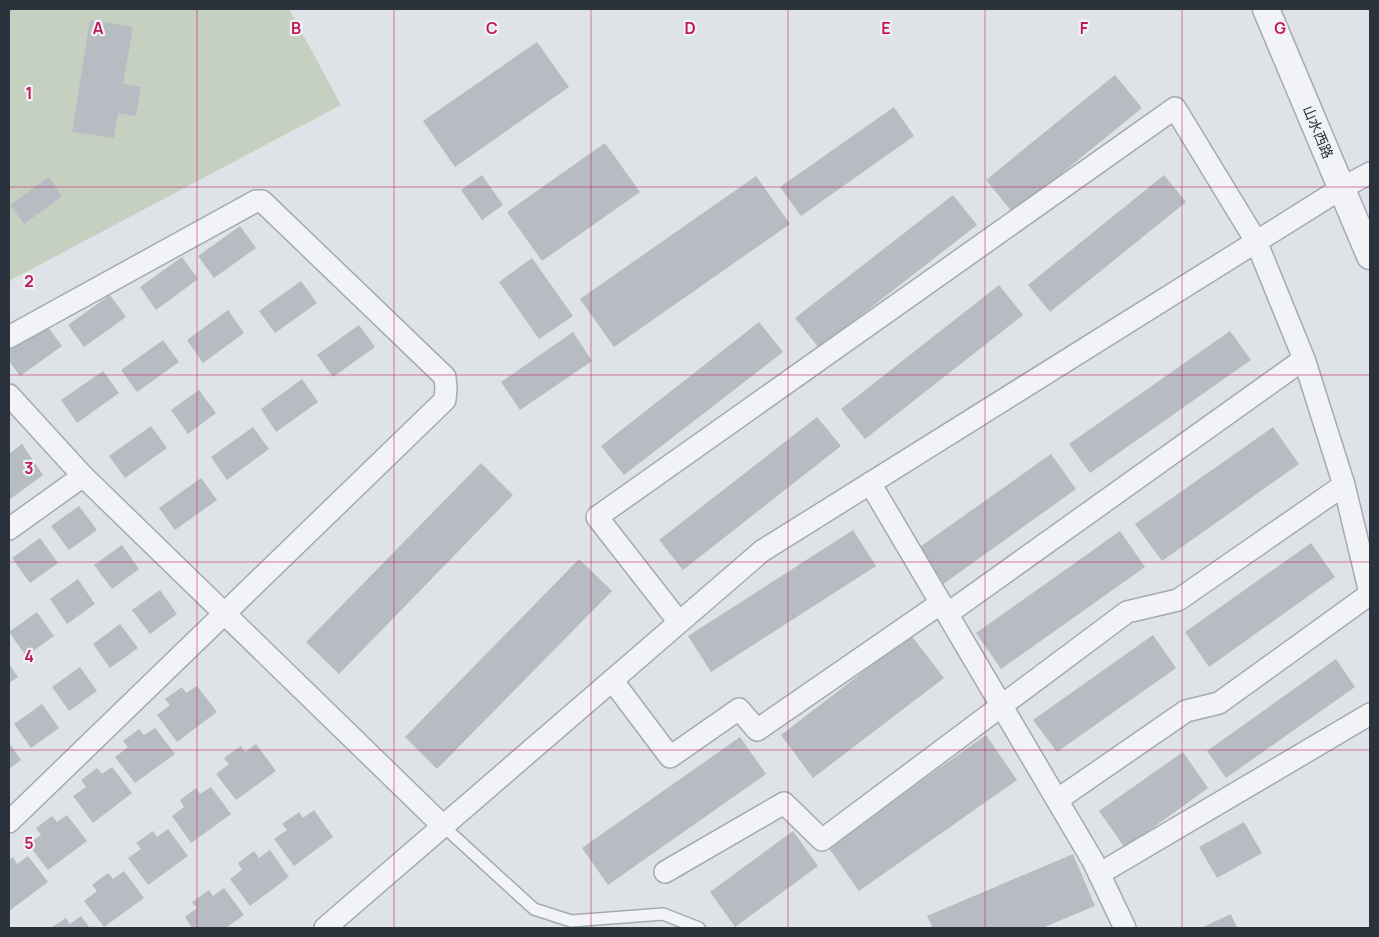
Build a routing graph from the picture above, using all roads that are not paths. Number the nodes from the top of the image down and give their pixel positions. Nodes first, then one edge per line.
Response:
1 (1266, 9) edge
2 (1370, 173) edge
3 (1342, 188) junction
4 (1256, 241) junction
5 (1370, 256) edge
6 (9, 337) edge
7 (1304, 359) junction
8 (9, 395) edge
9 (83, 476) junction
10 (870, 483) junction
11 (1344, 486) junction
12 (9, 529) edge
13 (1370, 594) edge
14 (944, 609) junction
15 (224, 612) junction
16 (679, 622) junction
17 (612, 680) junction
18 (1001, 706) junction
19 (1370, 714) edge
20 (1057, 800) junction
21 (9, 822) edge
22 (444, 826) junction
23 (665, 872) dead end
24 (1099, 874) junction
25 (325, 928) edge
26 (699, 928) edge
27 (1125, 928) edge

1 - 3 street, 山水西路
2 - 3 street
3 - 4 street
3 - 5 street, 山水西路
4 - 7 street
4 - 10 street
4 - 16 street
6 - 15 street
7 - 11 street
7 - 14 street
8 - 9 street
9 - 12 street
9 - 15 street
10 - 14 street
10 - 16 street
11 - 13 street
11 - 18 street
13 - 20 street
14 - 17 street
14 - 18 street
15 - 21 street
15 - 22 street
16 - 17 street
17 - 22 street
18 - 20 street
18 - 23 street
19 - 24 street
20 - 24 street
22 - 25 street
22 - 26 lane
24 - 27 street

